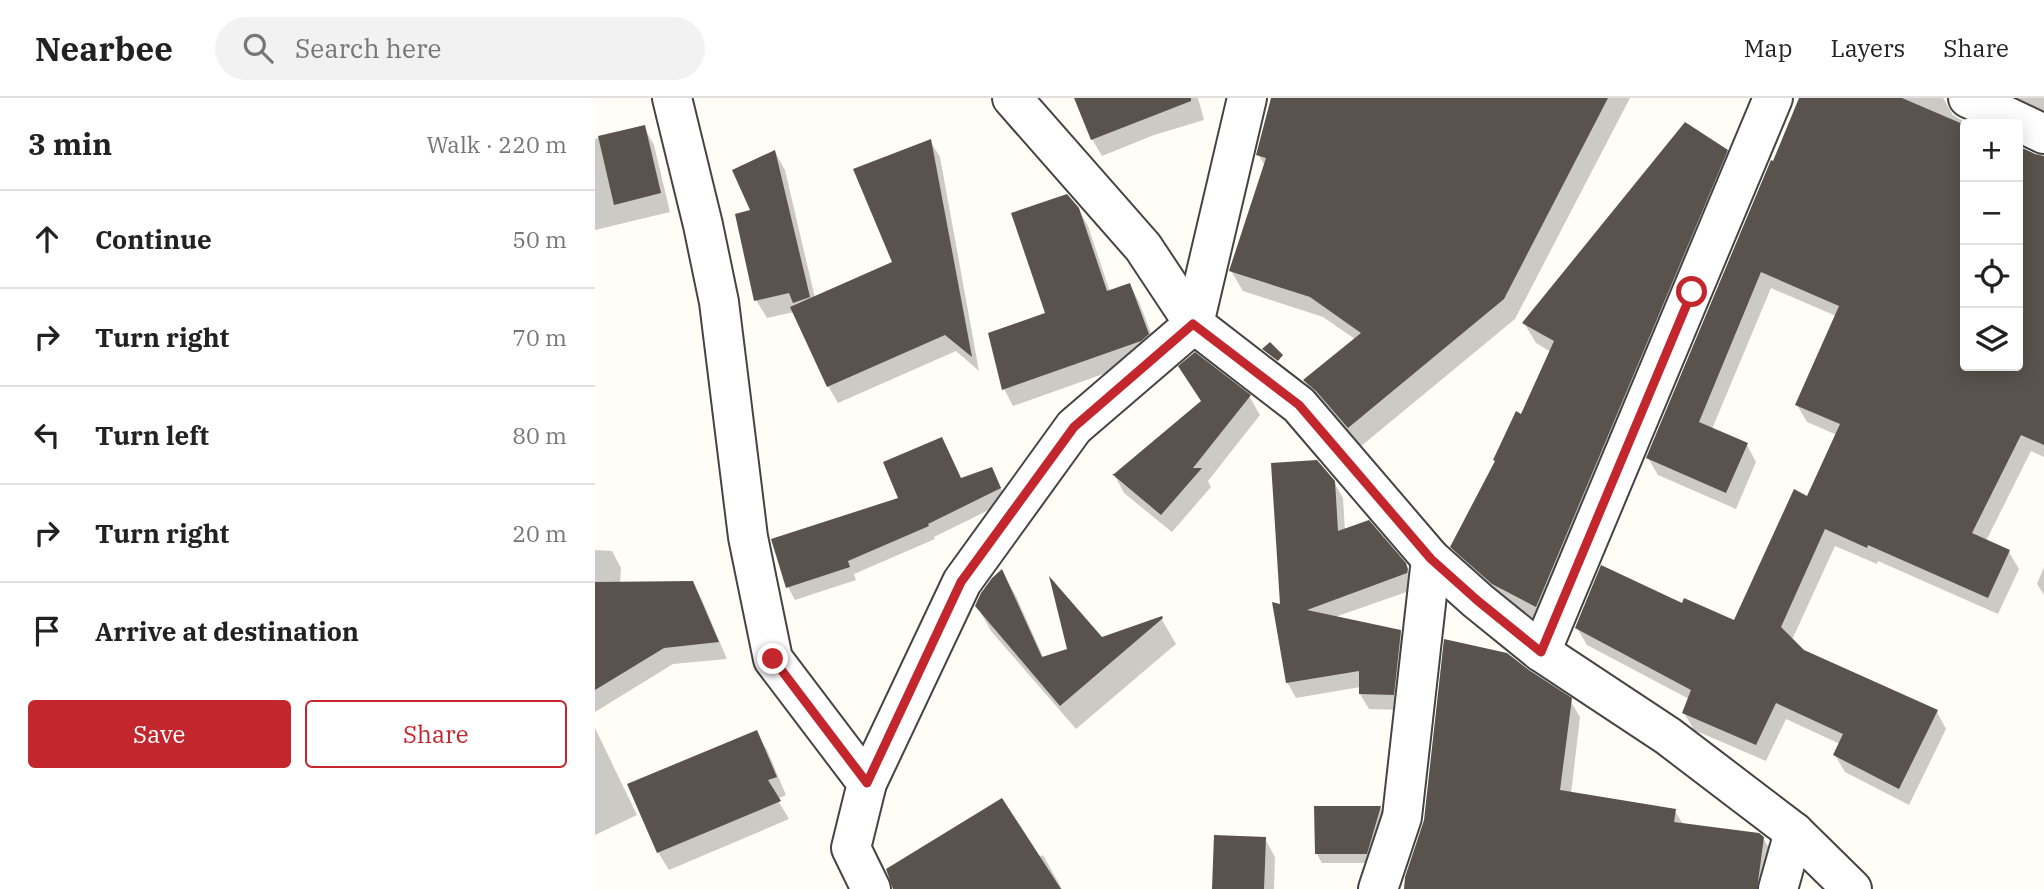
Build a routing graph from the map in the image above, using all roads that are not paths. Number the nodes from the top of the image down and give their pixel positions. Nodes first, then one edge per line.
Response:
1 (672, 98) edge
2 (1012, 98) edge
3 (1247, 98) edge
4 (1773, 98) edge
5 (1968, 98) edge
6 (2044, 134) edge
7 (1193, 324) junction
8 (1431, 559) junction
9 (1541, 652) junction
10 (867, 783) junction
11 (1794, 832) junction
12 (871, 889) edge
13 (1378, 889) edge
14 (1778, 889) edge
15 (1852, 889) edge

1 - 10 street
2 - 7 street
3 - 7 street
4 - 9 street
5 - 6 street
7 - 8 street
7 - 10 street
8 - 9 street
8 - 13 street
9 - 11 street
10 - 12 street
11 - 14 street
11 - 15 street

